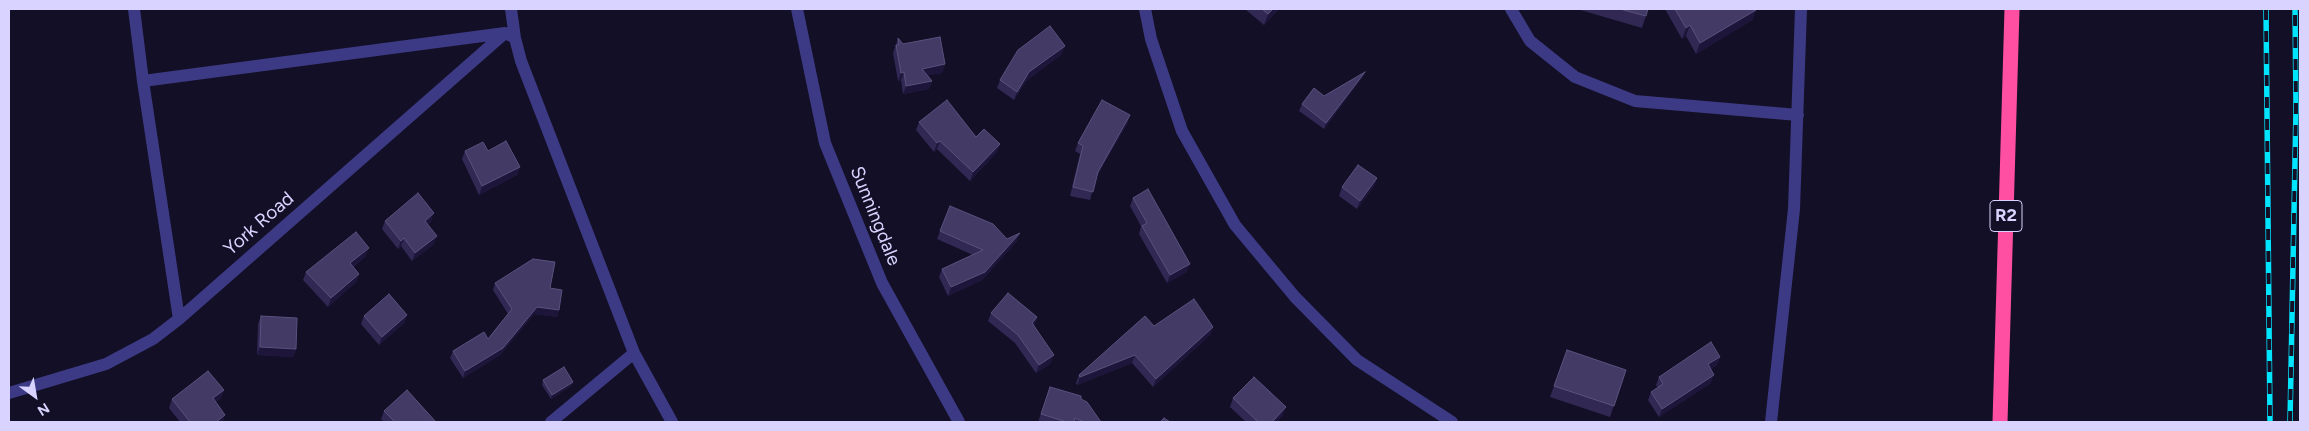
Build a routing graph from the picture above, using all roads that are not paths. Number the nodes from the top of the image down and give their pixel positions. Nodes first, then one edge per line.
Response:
1 (134, 9) edge
2 (511, 9) edge
3 (797, 9) edge
4 (1145, 9) edge
5 (1511, 9) edge
6 (1802, 9) edge
7 (2012, 9) edge
8 (510, 35) junction
9 (143, 81) junction
10 (1798, 115) junction
11 (179, 320) junction
12 (634, 353) junction
13 (9, 393) edge
14 (551, 422) edge
15 (672, 422) edge
16 (959, 422) edge
17 (1452, 422) edge
18 (1771, 422) edge
19 (2000, 422) edge

1 - 9 street
2 - 8 street
3 - 16 street, Sunningdale
4 - 17 street
5 - 10 street
6 - 10 street
7 - 19 highway, R2
8 - 9 street
8 - 11 street, York Road
8 - 12 street
9 - 11 street
10 - 18 street
11 - 13 street, York Road
12 - 14 street
12 - 15 street

